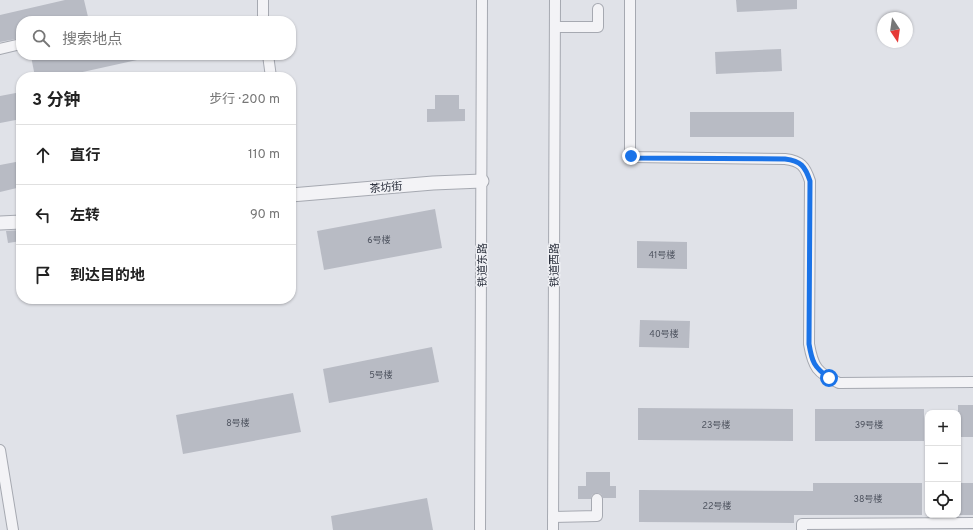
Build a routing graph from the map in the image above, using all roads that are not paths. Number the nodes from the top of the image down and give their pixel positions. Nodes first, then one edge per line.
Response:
1 (263, 0) edge
2 (482, 0) edge
3 (555, 0) edge
4 (630, 0) edge
5 (598, 9) dead end
6 (263, 16) edge
7 (555, 27) junction
8 (16, 45) edge
9 (0, 49) edge
10 (269, 60) edge
11 (270, 72) edge
12 (482, 180) junction
13 (296, 196) edge
14 (16, 222) edge
15 (0, 223) edge
16 (973, 382) edge
17 (0, 450) edge
18 (597, 499) dead end
19 (4, 503) edge
20 (553, 517) junction
21 (973, 523) edge
22 (13, 530) edge
23 (480, 530) edge
24 (553, 530) edge
25 (802, 530) edge

1 - 6 street
2 - 12 street, 铁道东路
3 - 7 street, 铁道西路
4 - 16 street
5 - 7 street
7 - 20 street, 铁道西路
8 - 9 street
10 - 11 street
12 - 13 street, 茶坊街
12 - 23 street, 铁道东路
14 - 15 street
17 - 19 street
18 - 20 street
19 - 22 street
20 - 24 street, 铁道西路
21 - 25 street

